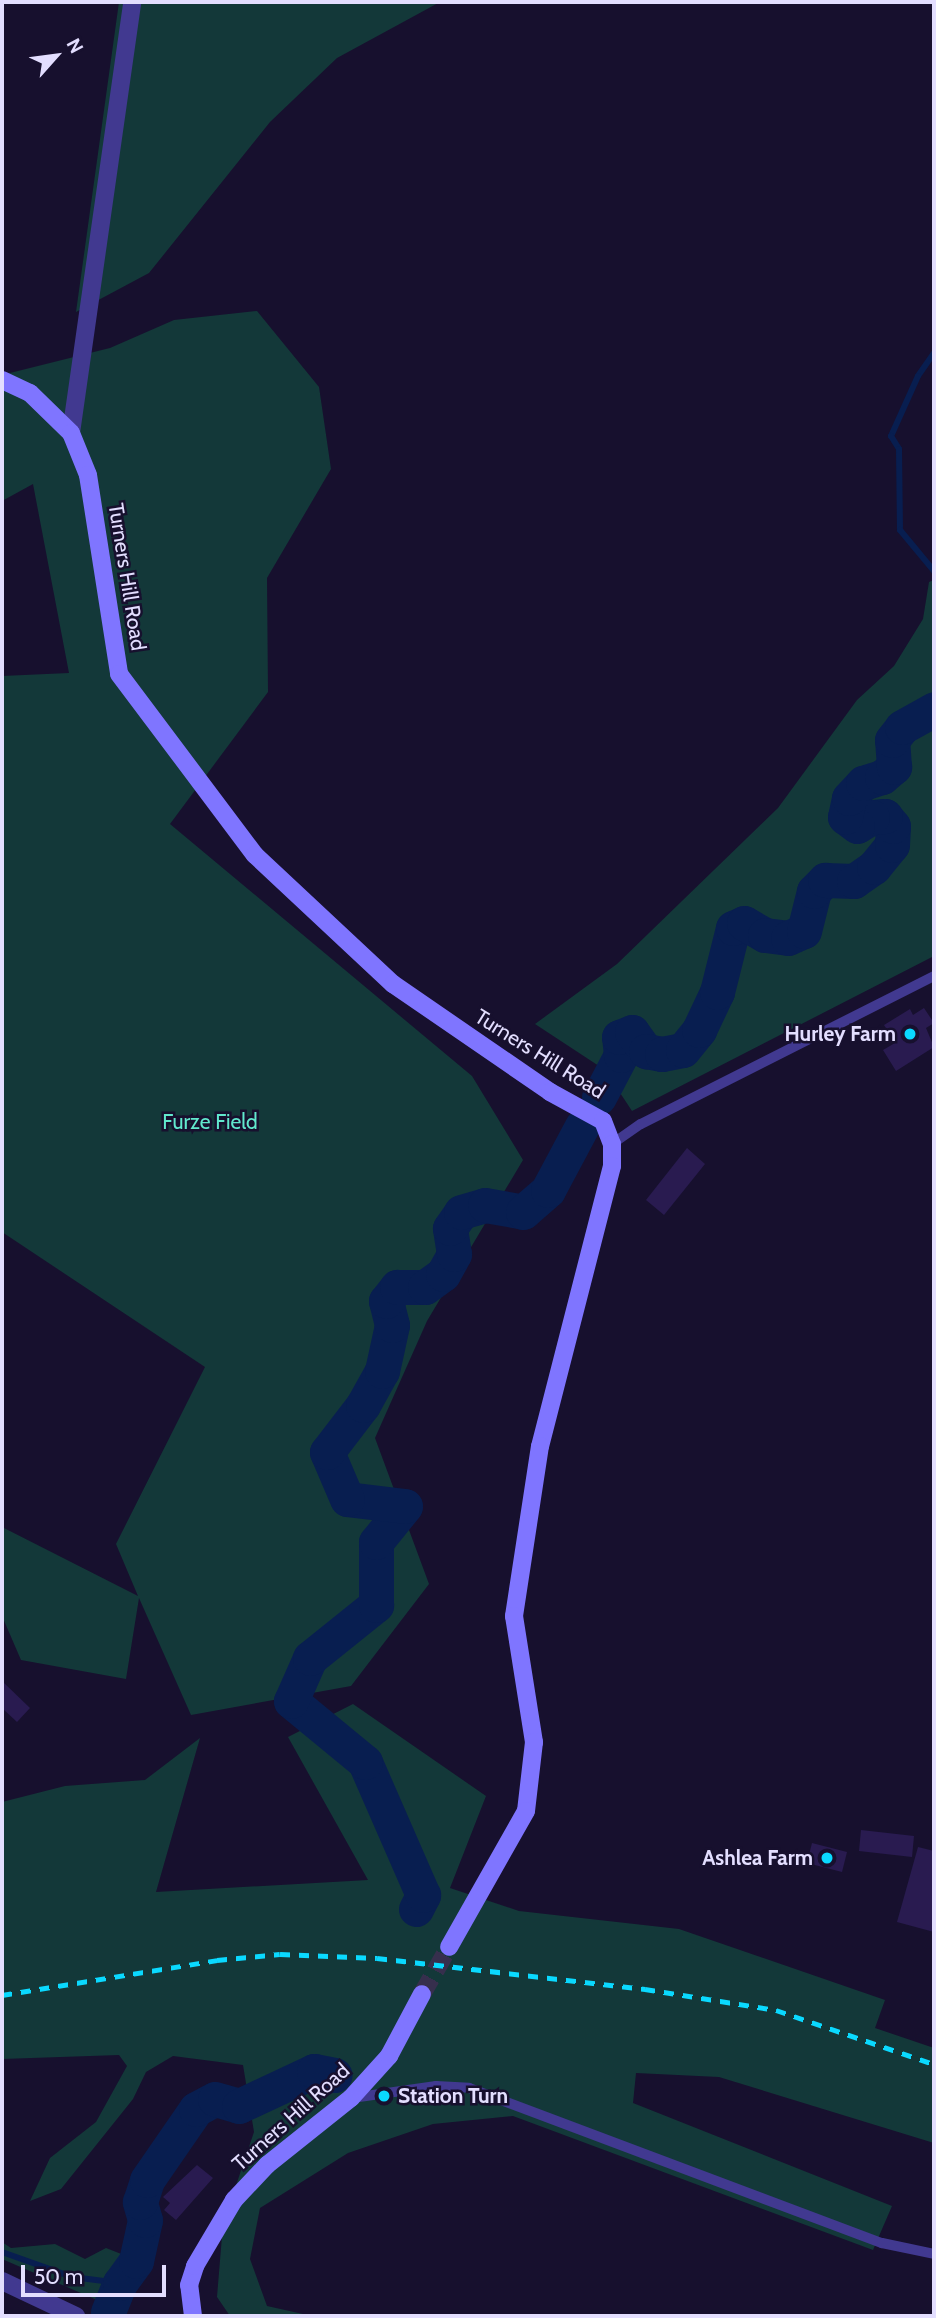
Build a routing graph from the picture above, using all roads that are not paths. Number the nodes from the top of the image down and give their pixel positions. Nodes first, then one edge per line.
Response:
1 (132, 2) edge
2 (2, 380) edge
3 (71, 433) junction
4 (934, 976) edge
5 (612, 1144) junction
6 (449, 1947) tunnel mouth
7 (422, 1994) tunnel mouth
8 (351, 2098) junction
9 (934, 2254) edge
10 (2, 2281) edge
11 (76, 2316) edge
12 (194, 2316) edge

1 - 3 street
2 - 3 main road
3 - 5 main road, Turners Hill Road
4 - 5 lane
5 - 6 main road
7 - 8 main road, Turners Hill Road
8 - 9 lane
8 - 12 main road, Turners Hill Road
10 - 11 street

